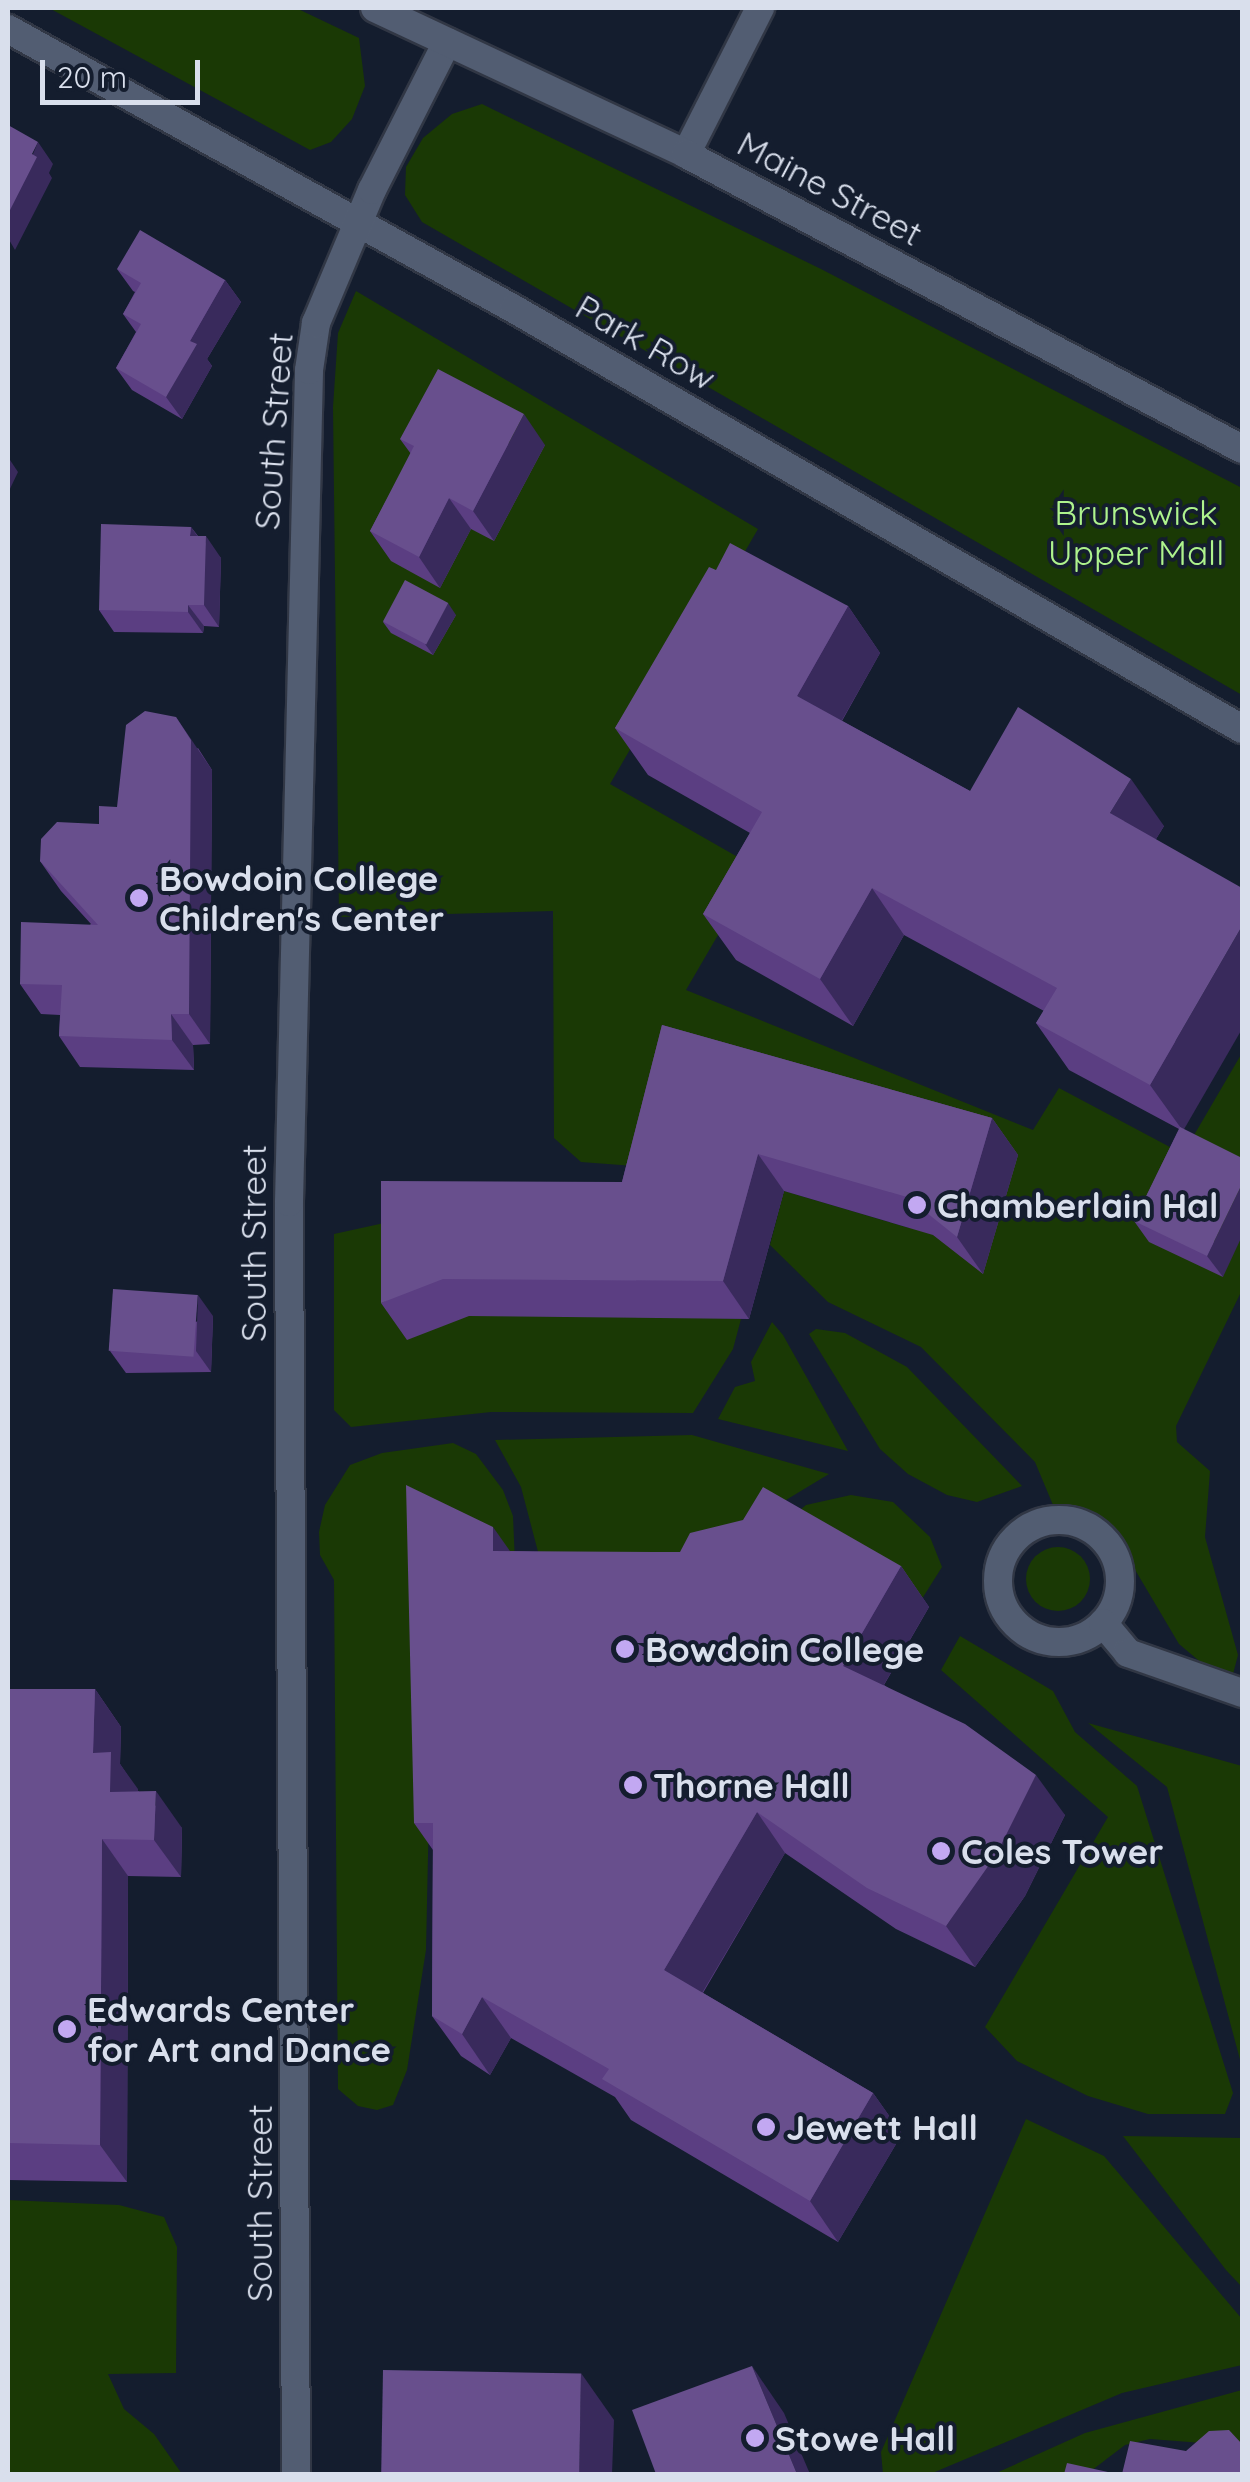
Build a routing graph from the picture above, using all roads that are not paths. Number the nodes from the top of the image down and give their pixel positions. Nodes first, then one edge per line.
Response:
1 (375, 8) edge
2 (760, 8) edge
3 (8, 28) edge
4 (448, 42) junction
5 (686, 154) junction
6 (359, 223) junction
7 (1242, 449) edge
8 (1242, 728) edge
9 (1103, 1623) junction
10 (1242, 1693) edge
11 (296, 2474) edge

1 - 4 street, Maine Street
2 - 5 street
3 - 6 street, Park Row
4 - 5 street, Maine Street
4 - 6 street, South Street
5 - 7 street, Maine Street
6 - 8 street, Park Row
6 - 11 street, South Street
9 - 9 street
9 - 10 street

